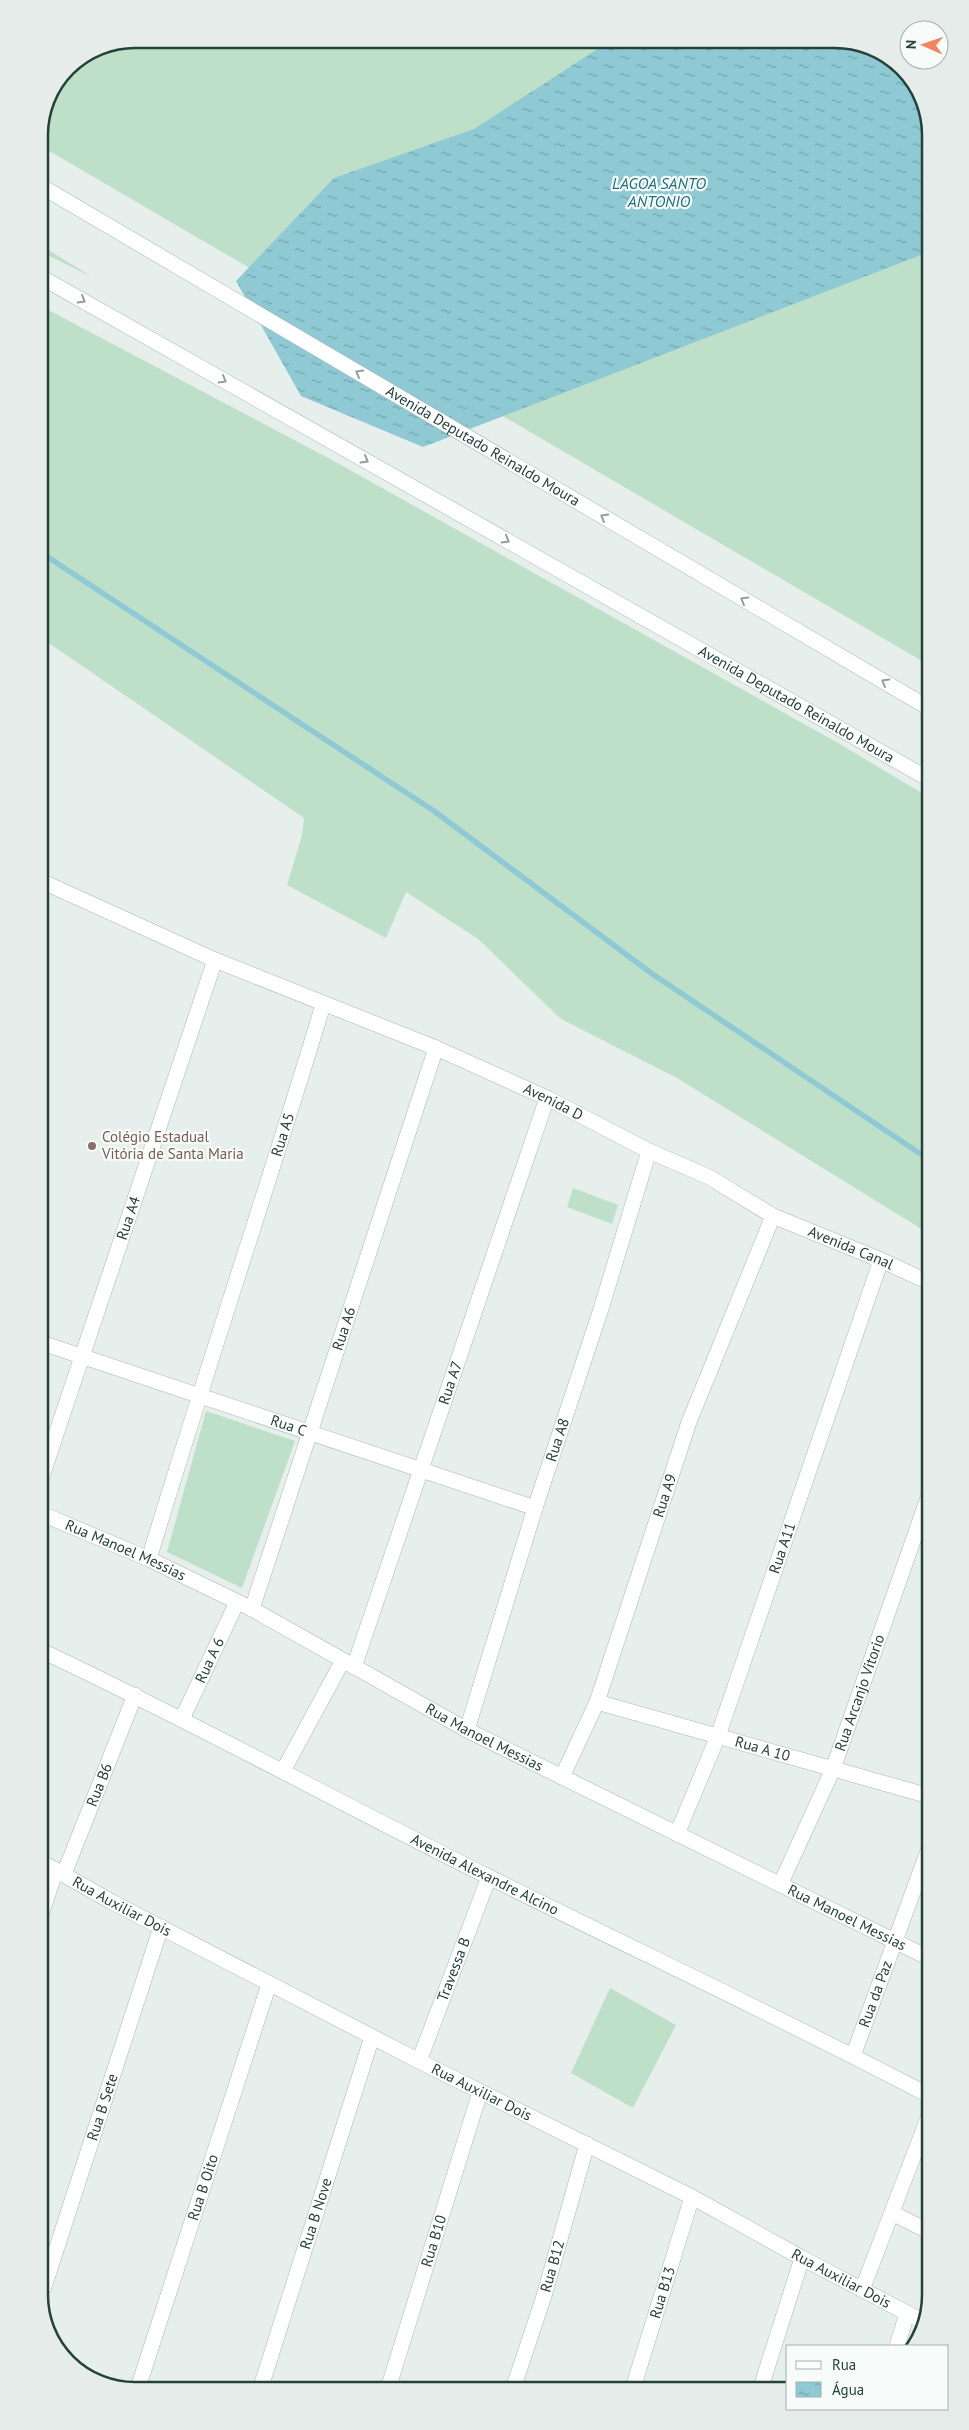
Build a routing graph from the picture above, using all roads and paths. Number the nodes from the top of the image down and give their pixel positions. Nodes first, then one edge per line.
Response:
1 (48, 190) edge
2 (48, 281) edge
3 (922, 704) edge
4 (922, 775) edge
5 (48, 884) edge
6 (215, 960) junction
7 (323, 1005) junction
8 (436, 1048) junction
9 (547, 1098) junction
10 (649, 1151) junction
11 (773, 1216) junction
12 (881, 1260) junction
13 (922, 1279) edge
14 (48, 1345) edge
15 (82, 1357) junction
16 (199, 1395) junction
17 (310, 1433) junction
18 (48, 1458) edge
19 (421, 1470) junction
20 (535, 1508) junction
21 (922, 1515) edge
22 (48, 1516) edge
23 (150, 1559) junction
24 (237, 1602) junction
25 (252, 1609) junction
26 (48, 1654) edge
27 (348, 1664) junction
28 (135, 1695) junction
29 (597, 1702) junction
30 (182, 1719) junction
31 (467, 1730) junction
32 (718, 1736) junction
33 (833, 1769) junction
34 (283, 1771) junction
35 (562, 1777) junction
36 (922, 1794) edge
37 (677, 1834) junction
38 (922, 1867) edge
39 (54, 1869) edge
40 (489, 1877) junction
41 (781, 1883) junction
42 (48, 1891) edge
43 (161, 1927) junction
44 (895, 1941) junction
45 (922, 1954) edge
46 (269, 1984) junction
47 (372, 2038) junction
48 (853, 2056) junction
49 (419, 2062) junction
50 (480, 2092) junction
51 (922, 2092) edge
52 (922, 2134) edge
53 (587, 2144) junction
54 (692, 2197) junction
55 (892, 2213) junction
56 (922, 2228) edge
57 (802, 2258) junction
58 (48, 2275) edge
59 (862, 2290) junction
60 (907, 2313) junction
61 (918, 2319) edge
62 (897, 2345) edge
63 (140, 2382) edge
64 (263, 2382) edge
65 (390, 2382) edge
66 (515, 2382) edge
67 (635, 2382) edge
68 (763, 2382) edge

3 -> 1 street, Avenida Deputado Reinaldo Moura
2 -> 4 street, Avenida Deputado Reinaldo Moura
5 - 6 street
6 - 7 street
6 - 15 street, Rua A4
7 - 8 street, Avenida D
7 - 16 street, Rua A5
8 - 9 street, Avenida D
8 - 17 street, Rua A6
9 - 10 street, Avenida D
9 - 19 street, Rua A7
10 - 11 street, Avenida D
10 - 20 street, Rua A8
11 - 12 street, Avenida Canal
11 - 29 street, Rua A9
12 - 13 street, Avenida Canal
12 - 32 street, Rua A11
14 - 15 street, Rua C
15 - 16 street, Rua C
15 - 18 street, Rua A4
16 - 17 street, Rua C
16 - 23 street, Rua A5
17 - 19 street, Rua C
17 - 25 street, Rua A6
19 - 20 street, Rua C
19 - 27 street, Rua A7
20 - 31 street, Rua A8
21 - 33 street, Rua Arcanjo Vitorio
22 - 23 street, Rua Manoel Messias
23 - 24 street, Rua Manoel Messias
24 - 25 street, Rua Manoel Messias
24 - 30 street, Rua A 6
25 - 27 street, Rua Manoel Messias
26 - 28 street, Avenida Alexandre Alcino
27 - 31 street, Rua Manoel Messias
27 - 34 street, Rua A7
28 - 30 street, Avenida Alexandre Alcino
28 - 39 street, Rua B6
29 - 32 street, Rua A 10
29 - 35 street, Rua A9
30 - 34 street, Avenida Alexandre Alcino
31 - 35 street, Rua Manoel Messias
32 - 33 street, Rua A 10
32 - 37 street, Rua A11
33 - 36 street, Rua A 10
33 - 41 street, Rua Arcanjo Vitorio
34 - 40 street, Avenida Alexandre Alcino
35 - 37 street, Rua Manoel Messias
37 - 41 street, Rua Manoel Messias
38 - 44 street, Rua da Paz
39 - 42 street, Rua B6
39 - 43 street, Rua Auxiliar Dois
40 - 48 street, Avenida Alexandre Alcino
40 - 49 street, Travessa B
41 - 44 street, Rua Manoel Messias
43 - 46 street, Rua Auxiliar Dois
43 - 58 street, Rua B Sete
44 - 45 street, Rua Manoel Messias
44 - 48 street, Rua da Paz
46 - 47 street, Rua Auxiliar Dois
46 - 63 street, Rua B Oito
47 - 49 street, Rua Auxiliar Dois
47 - 64 street, Rua B Nove
48 - 51 street, Avenida Alexandre Alcino
49 - 50 street, Rua Auxiliar Dois
50 - 53 street, Rua Auxiliar Dois
50 - 65 street, Rua B10
52 - 55 street
53 - 54 street, Rua Auxiliar Dois
53 - 66 street, Rua B12
54 - 57 street, Rua Auxiliar Dois
54 - 67 street, Rua B13
55 - 56 street
55 - 59 street
57 - 59 street, Rua Auxiliar Dois
57 - 68 street
59 - 60 street, Rua Auxiliar Dois
60 - 61 street, Rua Auxiliar Dois
60 - 62 street

